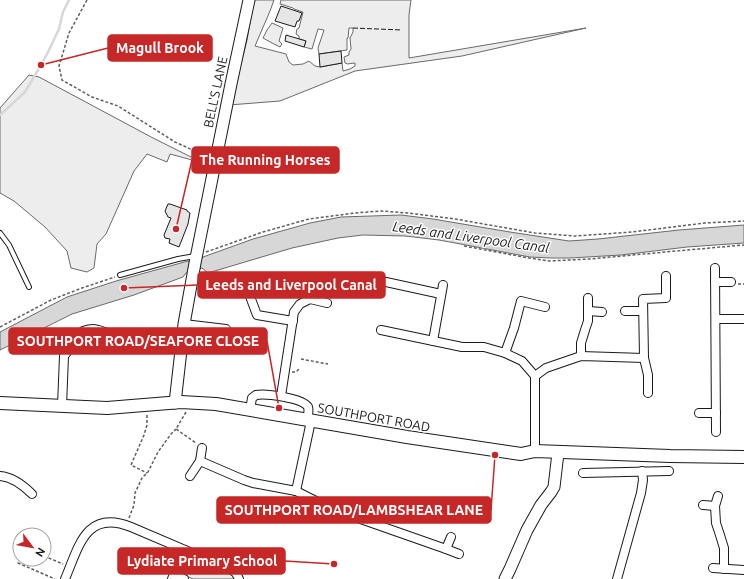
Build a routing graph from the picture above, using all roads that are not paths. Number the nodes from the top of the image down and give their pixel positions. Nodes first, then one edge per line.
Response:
1 (249, 0) edge
2 (0, 233) edge
3 (196, 259) junction
4 (715, 268) dead end
5 (120, 275) road end
6 (666, 276) dead end
7 (386, 282) dead end
8 (715, 282) junction
9 (731, 282) dead end
10 (443, 285) dead end
11 (29, 287) dead end
12 (248, 291) dead end
13 (441, 294) junction
14 (588, 298) dead end
15 (327, 303) dead end
16 (545, 307) dead end
17 (588, 311) junction
18 (625, 311) dead end
19 (643, 311) junction
20 (602, 312) dead end
21 (716, 319) junction
22 (744, 319) edge
23 (293, 321) junction
24 (184, 324) junction
25 (226, 329) dead end
26 (381, 330) dead end
27 (433, 341) junction
28 (138, 346) dead end
29 (505, 352) junction
30 (581, 356) junction
31 (644, 358) junction
32 (535, 376) junction
33 (648, 393) dead end
34 (281, 396) junction
35 (0, 403) edge
36 (175, 403) junction
37 (62, 406) junction
38 (250, 410) junction
39 (699, 413) dead end
40 (716, 413) junction
41 (309, 420) junction
42 (716, 432) dead end
43 (200, 447) road end
44 (535, 451) junction
45 (558, 453) junction
46 (744, 457) edge
47 (200, 461) junction
48 (642, 471) junction
49 (669, 471) dead end
50 (583, 473) dead end
51 (0, 476) edge
52 (190, 476) dead end
53 (296, 491) junction
54 (32, 494) dead end
55 (718, 496) dead end
56 (703, 505) dead end
57 (716, 506) junction
58 (451, 536) dead end
59 (446, 549) junction
60 (185, 550) junction
61 (459, 554) dead end
62 (713, 568) dead end
63 (724, 569) junction
64 (744, 570) edge
65 (173, 577) edge
66 (65, 579) edge
67 (184, 579) edge
68 (239, 579) edge
69 (505, 579) edge
70 (618, 579) edge

1 - 3 street, BELL'S LANE
2 - 11 lane
3 - 5 lane
3 - 24 street, BELL'S LANE
4 - 8 street
6 - 19 street
7 - 13 street
8 - 9 street
8 - 21 street
10 - 13 street
12 - 23 street
13 - 27 street
14 - 17 street
15 - 23 street
16 - 29 street
17 - 20 street
17 - 30 street
18 - 19 street
19 - 31 street
21 - 22 street
21 - 40 street
23 - 34 street
24 - 25 street
24 - 36 street, BELL'S LANE
26 - 27 street
27 - 29 street
28 - 37 street
29 - 32 street
30 - 31 street
30 - 32 street
31 - 33 street
32 - 44 street
34 - 38 street
34 - 41 street
35 - 37 main road, SOUTHPORT ROAD
36 - 37 main road, SOUTHPORT ROAD
36 - 38 main road, SOUTHPORT ROAD
38 - 41 main road, SOUTHPORT ROAD
39 - 40 street
40 - 42 street
41 - 44 main road, SOUTHPORT ROAD
41 - 53 street
43 - 47 street
44 - 45 main road, SOUTHPORT ROAD
45 - 46 main road, SOUTHPORT ROAD
45 - 69 street
47 - 52 street
47 - 53 street
48 - 49 street
48 - 50 street
48 - 70 street
51 - 54 street
53 - 59 street
55 - 57 street
56 - 57 street
57 - 63 street
58 - 59 street
59 - 61 street
60 - 65 street
60 - 66 street
60 - 68 street
62 - 63 street
63 - 64 street
65 - 67 street

